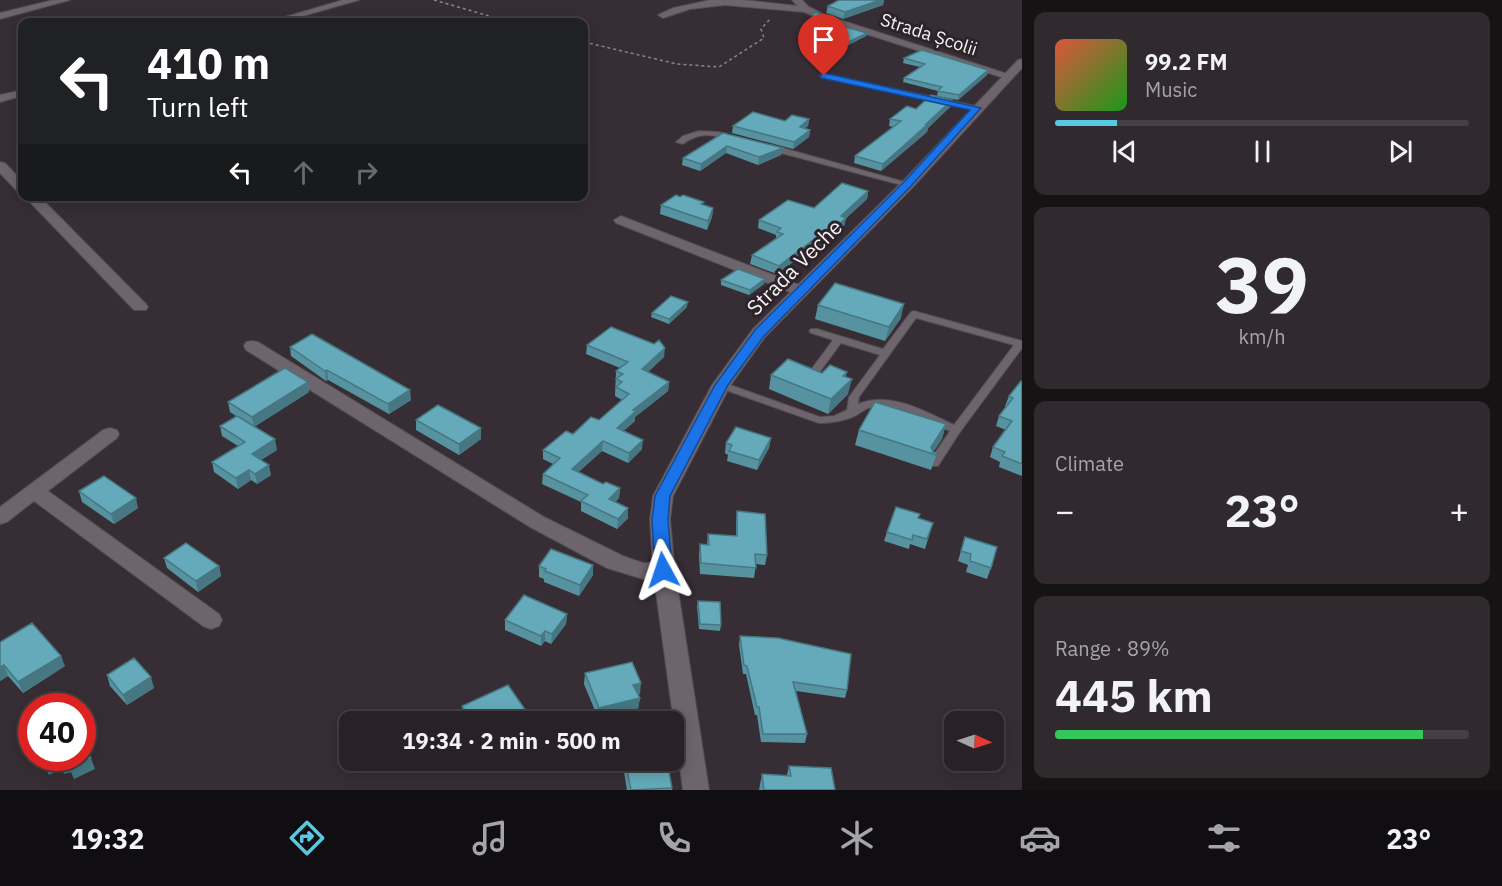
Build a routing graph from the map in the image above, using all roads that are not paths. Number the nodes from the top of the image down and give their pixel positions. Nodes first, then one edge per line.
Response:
1 (65, 0) edge
2 (354, 0) edge
3 (739, 1) edge
4 (801, 6) edge
5 (663, 15) dead end
6 (0, 16) edge
7 (288, 18) edge
8 (1022, 62) edge
9 (824, 76) dead end
10 (1008, 76) junction
11 (18, 94) edge
12 (0, 99) edge
13 (976, 108) junction
14 (742, 140) edge
15 (680, 142) dead end
16 (764, 146) edge
17 (0, 166) edge
18 (18, 184) edge
19 (908, 184) junction
20 (36, 201) edge
21 (621, 219) dead end
22 (801, 291) junction
23 (140, 307) dead end
24 (814, 331) dead end
25 (839, 339) junction
26 (252, 346) dead end
27 (885, 353) junction
28 (815, 371) edge
29 (722, 385) junction
30 (852, 413) junction
31 (956, 430) junction
32 (110, 434) dead end
33 (934, 463) edge
34 (34, 491) junction
35 (0, 517) edge
36 (663, 570) junction
37 (211, 620) dead end
38 (696, 790) edge

1 - 6 street
2 - 7 street
3 - 4 street, Strada Școlii
3 - 5 street, Strada Școlii
4 - 10 street, Strada Școlii
8 - 10 street, Strada Veche
9 - 13 lane
10 - 13 street, Strada Veche
11 - 12 street
13 - 19 street, Strada Veche
14 - 15 lane
16 - 19 lane
17 - 18 street
19 - 22 street, Strada Veche
20 - 23 street
21 - 22 street
22 - 29 street, Strada Veche
24 - 25 lane
25 - 27 lane
25 - 28 lane
26 - 36 street
27 - 30 lane
27 - 31 lane
29 - 30 lane
29 - 36 street, Strada Veche
30 - 31 lane
31 - 33 lane
32 - 34 street
34 - 35 street
34 - 37 street
36 - 38 street, Strada Veche

